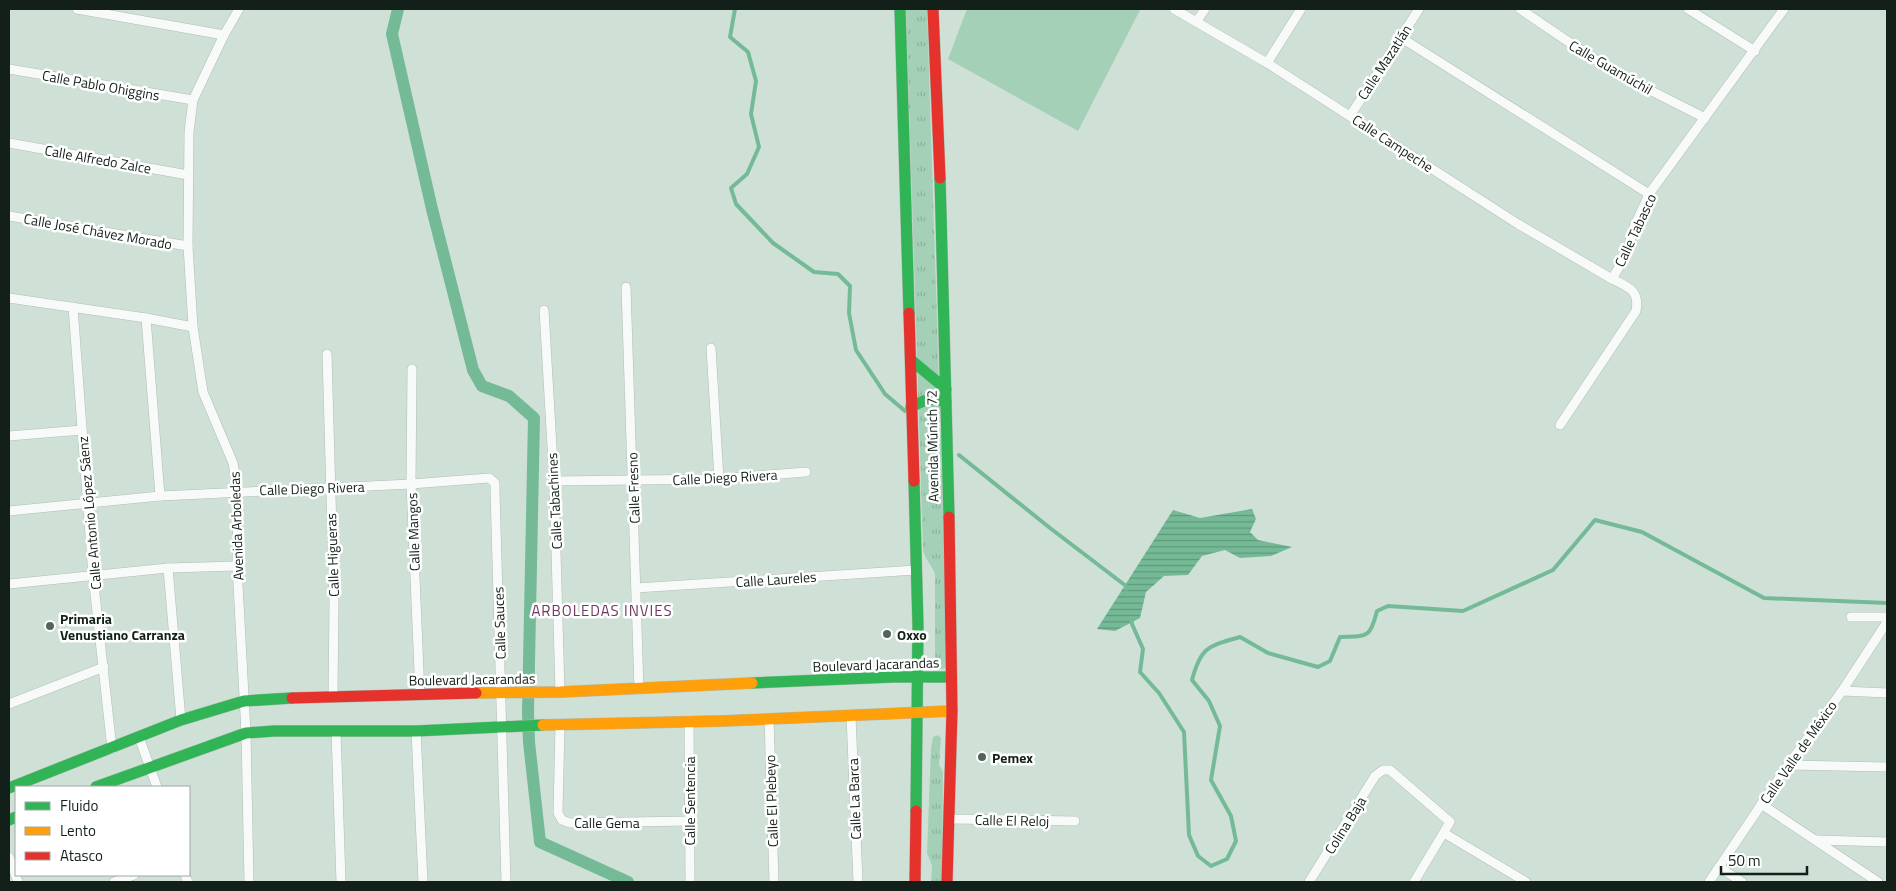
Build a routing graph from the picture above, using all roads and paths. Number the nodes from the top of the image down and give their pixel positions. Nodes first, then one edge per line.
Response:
1 (77, 9) edge
2 (239, 9) edge
3 (900, 9) edge
4 (933, 9) edge
5 (1174, 9) edge
6 (1205, 9) edge
7 (1301, 9) edge
8 (1419, 9) edge
9 (1520, 9) edge
10 (1688, 9) edge
11 (1784, 9) edge
12 (1196, 22) junction
13 (224, 35) junction
14 (1400, 37) junction
15 (1755, 51) junction
16 (1267, 63) junction
17 (9, 69) edge
18 (193, 100) junction
19 (1350, 116) junction
20 (1705, 118) junction
21 (9, 143) edge
22 (188, 175) junction
23 (1650, 194) junction
24 (9, 216) edge
25 (188, 246) junction
26 (1612, 278) junction
27 (626, 287) dead end
28 (9, 298) edge
29 (73, 307) junction
30 (544, 310) dead end
31 (146, 318) junction
32 (192, 327) junction
33 (711, 348) dead end
34 (327, 354) dead end
35 (911, 360) junction
36 (412, 369) dead end
37 (946, 388) junction
38 (946, 402) junction
39 (911, 407) junction
40 (1560, 425) dead end
41 (82, 430) junction
42 (9, 436) edge
43 (806, 472) dead end
44 (719, 479) junction
45 (632, 481) junction
46 (554, 482) junction
47 (495, 483) joint
48 (411, 484) junction
49 (330, 487) junction
50 (238, 491) junction
51 (160, 496) junction
52 (87, 504) junction
53 (9, 511) edge
54 (237, 566) junction
55 (168, 568) junction
56 (916, 570) junction
57 (93, 576) junction
58 (9, 584) edge
59 (636, 588) junction
60 (1851, 617) dead end
61 (1887, 617) edge
62 (1887, 622) edge
63 (104, 667) junction
64 (919, 676) junction
65 (951, 677) junction
66 (639, 689) junction
67 (1842, 691) junction
68 (560, 692) junction
69 (501, 693) junction
70 (1887, 693) edge
71 (420, 695) junction
72 (333, 696) junction
73 (244, 701) junction
74 (9, 704) edge
75 (952, 711) junction
76 (918, 714) junction
77 (850, 716) junction
78 (769, 719) junction
79 (181, 720) junction
80 (689, 720) junction
81 (560, 724) junction
82 (502, 726) junction
83 (336, 731) junction
84 (416, 731) junction
85 (246, 733) junction
86 (139, 737) junction
87 (112, 748) junction
88 (1788, 765) junction
89 (1887, 767) edge
90 (151, 768) junction
91 (99, 786) edge
92 (157, 786) edge
93 (9, 788) edge
94 (1761, 804) junction
95 (949, 819) junction
96 (1075, 821) dead end
97 (689, 822) junction
98 (1444, 833) junction
99 (1816, 840) junction
100 (1887, 842) edge
101 (9, 857) edge
102 (1719, 867) junction
103 (15, 874) edge
104 (131, 876) edge
105 (114, 882) edge
106 (249, 882) edge
107 (341, 882) edge
108 (423, 882) edge
109 (506, 882) edge
110 (690, 882) edge
111 (774, 882) edge
112 (858, 882) edge
113 (915, 882) edge
114 (947, 882) edge
115 (1309, 882) edge
116 (1414, 882) edge
117 (1524, 882) edge
118 (1709, 882) edge
119 (1742, 882) edge
120 (1878, 882) edge

1 - 13 street
2 - 13 street, Avenida Arboledas
3 - 35 main road, Avenida Múnich 72
4 - 37 main road, Avenida Múnich 72
5 - 12 street, Calle Campeche
6 - 12 street
7 - 16 street
8 - 14 street, Calle Mazatlán
9 - 20 street, Calle Guamúchil
10 - 15 street
11 - 15 street, Calle Tabasco
12 - 16 street, Calle Campeche
13 - 18 street, Avenida Arboledas
14 - 19 street, Calle Mazatlán
14 - 23 street
15 - 20 street, Calle Tabasco
16 - 19 street, Calle Campeche
17 - 18 street, Calle Pablo Ohiggins
18 - 22 street, Avenida Arboledas
19 - 26 street, Calle Campeche
20 - 23 street, Calle Tabasco
21 - 22 street, Calle Alfredo Zalce
22 - 25 street, Avenida Arboledas
23 - 26 street, Calle Tabasco
24 - 25 street, Calle José Chávez Morado
25 - 32 street, Avenida Arboledas
26 - 40 street, Calle Tabasco
27 - 45 street, Calle Fresno
28 - 29 street
29 - 31 street
29 - 41 street, Calle Antonio López Sáenz
30 - 46 street, Calle Tabachines
31 - 32 street
31 - 51 street
32 - 50 street, Avenida Arboledas
33 - 44 street
34 - 49 street, Calle Higueras
35 - 37 main road
35 - 39 main road, Avenida Múnich 72
36 - 48 street, Calle Mangos
37 - 38 main road, Avenida Múnich 72
38 - 39 main road
38 - 65 main road, Avenida Múnich 72
39 - 56 main road, Avenida Múnich 72
41 - 42 street
41 - 52 street, Calle Antonio López Sáenz
43 - 44 street, Calle Diego Rivera
44 - 45 street, Calle Diego Rivera
45 - 46 street, Calle Diego Rivera
45 - 59 street, Calle Fresno
46 - 68 street, Calle Tabachines
47 - 48 street, Calle Diego Rivera
47 - 69 street, Calle Sauces
48 - 49 street, Calle Diego Rivera
48 - 71 street, Calle Mangos
49 - 50 street, Calle Diego Rivera
49 - 72 street, Calle Higueras
50 - 51 street, Calle Diego Rivera
50 - 54 street, Avenida Arboledas
51 - 52 street, Calle Diego Rivera
52 - 53 street, Calle Diego Rivera
52 - 57 street, Calle Antonio López Sáenz
54 - 55 street
54 - 73 street, Avenida Arboledas
55 - 57 street
55 - 79 street
56 - 59 street, Calle Laureles
56 - 64 main road, Avenida Múnich 72
57 - 58 street
57 - 63 street, Calle Antonio López Sáenz
59 - 66 street, Calle Fresno
60 - 61 street
62 - 67 street, Calle Valle de México
63 - 74 street
63 - 87 street, Calle Antonio López Sáenz
64 - 65 main road, Boulevard Jacarandas
64 - 66 main road, Boulevard Jacarandas
64 - 76 main road, Avenida Múnich 72
65 - 75 main road, Avenida Múnich 72
66 - 68 main road, Boulevard Jacarandas
67 - 70 street
67 - 88 street, Calle Valle de México
68 - 69 main road, Boulevard Jacarandas
69 - 71 main road, Boulevard Jacarandas
69 - 82 street, Calle Sauces
71 - 72 main road, Boulevard Jacarandas
72 - 73 main road, Boulevard Jacarandas
73 - 79 main road, Boulevard Jacarandas
73 - 85 street, Avenida Arboledas
75 - 76 main road
75 - 95 main road, Avenida Múnich 72
76 - 77 main road
76 - 113 main road, Avenida Múnich 72
77 - 78 main road
77 - 112 street, Calle La Barca
78 - 80 main road
78 - 111 street, Calle El Plebeyo
79 - 86 main road, Boulevard Jacarandas
80 - 81 main road
80 - 97 street, Calle Sentencia
81 - 82 main road
81 - 97 street, Calle Gema
82 - 84 main road
82 - 109 street, Calle Sauces
83 - 84 main road
83 - 85 main road
83 - 107 street
84 - 108 street
85 - 90 main road
85 - 106 street, Avenida Arboledas
86 - 87 main road, Boulevard Jacarandas
86 - 90 street
87 - 93 main road, Boulevard Jacarandas
88 - 89 street
88 - 94 street, Calle Valle de México
90 - 91 main road
90 - 92 street
94 - 99 street
94 - 102 street, Calle Valle de México
95 - 96 street, Calle El Reloj
95 - 114 main road, Avenida Múnich 72
97 - 110 street, Calle Sentencia
98 - 115 street, Colina Baja
98 - 116 street
98 - 117 street
99 - 100 street
99 - 120 street
101 - 103 street
102 - 118 street, Calle Valle de México
102 - 119 street
104 - 105 street

